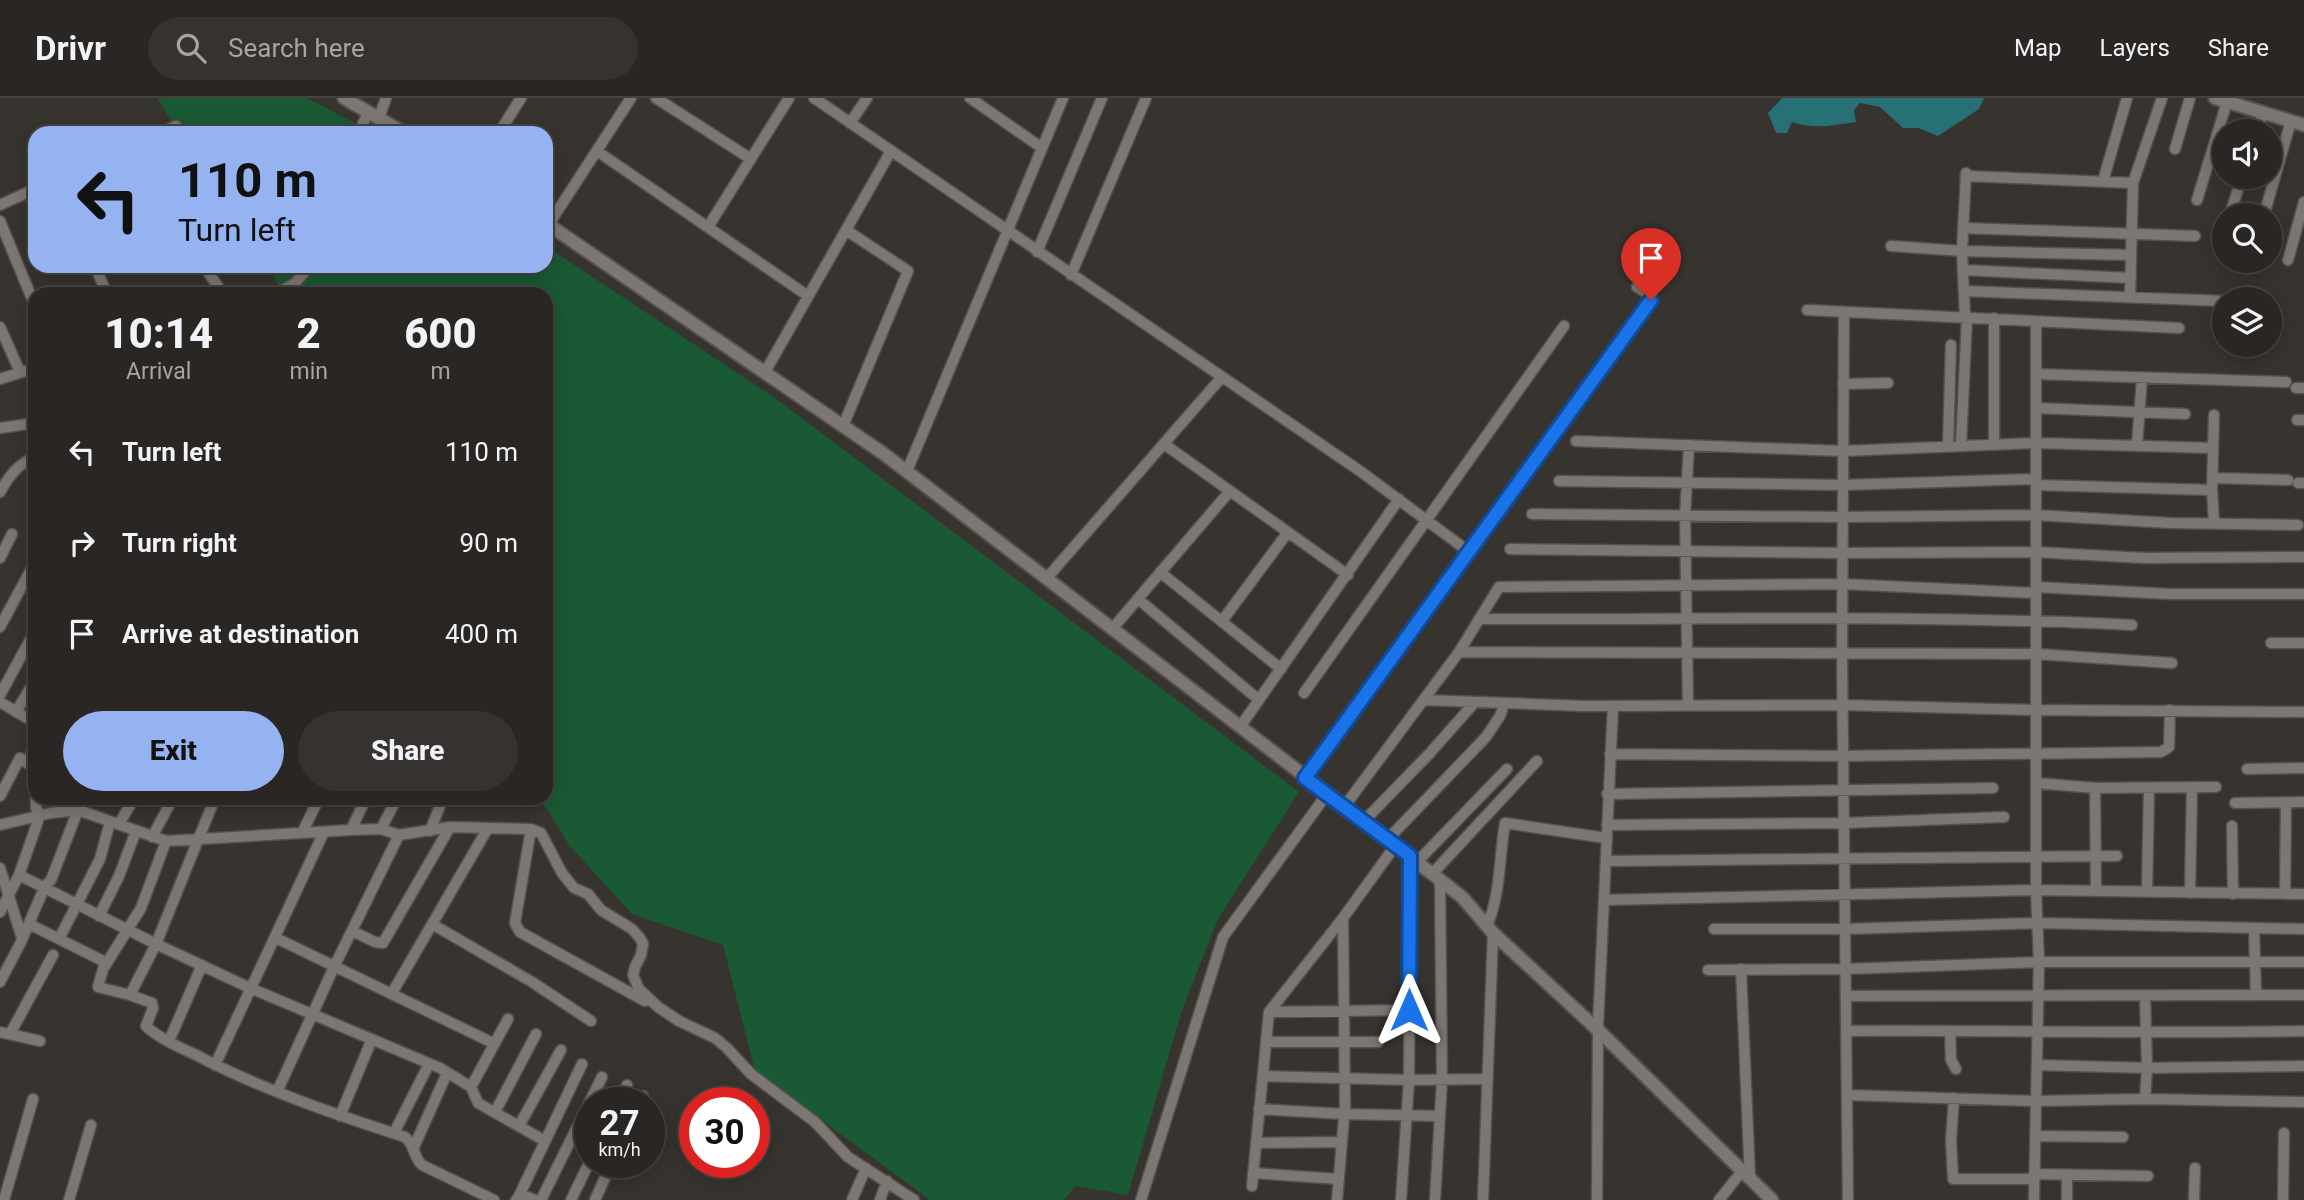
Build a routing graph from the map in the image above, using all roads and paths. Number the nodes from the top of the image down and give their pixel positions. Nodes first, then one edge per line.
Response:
1 (344, 98) edge
2 (386, 98) edge
3 (521, 98) edge
4 (631, 98) edge
5 (656, 98) edge
6 (789, 98) edge
7 (814, 98) edge
8 (867, 98) edge
9 (970, 98) edge
10 (1063, 98) edge
11 (1102, 98) edge
12 (1146, 98) edge
13 (2127, 98) edge
14 (2162, 98) edge
15 (2190, 98) edge
16 (2221, 100) edge
17 (2263, 113) junction
18 (373, 115) junction
19 (2261, 119) edge
20 (850, 123) junction
21 (2298, 123) edge
22 (364, 126) edge
23 (392, 126) edge
24 (503, 126) edge
25 (1042, 148) junction
26 (2175, 149) dead end
27 (597, 151) junction
28 (891, 151) junction
29 (751, 159) junction
30 (2103, 181) junction
31 (2133, 183) junction
32 (28, 192) edge
33 (2197, 200) dead end
34 (2304, 202) edge
35 (2268, 203) edge
36 (0, 205) edge
37 (553, 215) edge
38 (0, 221) edge
39 (708, 227) junction
40 (553, 228) edge
41 (1964, 228) junction
42 (846, 230) junction
43 (1007, 231) junction
44 (2131, 234) junction
45 (2195, 236) dead end
46 (1891, 246) dead end
47 (1962, 251) junction
48 (1037, 252) junction
49 (2131, 255) junction
50 (2288, 260) dead end
51 (1963, 270) junction
52 (304, 273) edge
53 (1071, 275) junction
54 (2131, 278) junction
55 (288, 287) edge
56 (1637, 287) dead end
57 (28, 289) edge
58 (1964, 291) junction
59 (808, 296) junction
60 (2130, 297) junction
61 (2212, 300) edge
62 (1808, 310) dead end
63 (1843, 313) junction
64 (1966, 317) junction
65 (1994, 318) junction
66 (2036, 321) junction
67 (1564, 326) dead end
68 (0, 327) edge
69 (2179, 328) dead end
70 (1951, 345) dead end
71 (28, 370) edge
72 (20, 372) junction
73 (765, 372) junction
74 (2036, 374) junction
75 (1221, 377) junction
76 (2142, 378) junction
77 (0, 379) edge
78 (2286, 382) dead end
79 (1888, 383) dead end
80 (1843, 384) junction
81 (2036, 408) junction
82 (2139, 412) junction
83 (2185, 414) dead end
84 (2214, 415) dead end
85 (28, 424) edge
86 (843, 426) junction
87 (0, 428) edge
88 (1576, 441) dead end
89 (2036, 443) junction
90 (1164, 444) junction
91 (1994, 444) junction
92 (1689, 445) junction
93 (2137, 445) junction
94 (1948, 446) junction
95 (1961, 446) junction
96 (2213, 448) junction
97 (1843, 451) junction
98 (28, 460) edge
99 (907, 471) junction
100 (1559, 481) dead end
101 (2036, 482) junction
102 (2297, 482) edge
103 (1686, 483) junction
104 (2213, 484) junction
105 (1843, 485) junction
106 (1230, 491) junction
107 (0, 492) edge
108 (1399, 499) junction
109 (1532, 514) dead end
110 (2036, 515) junction
111 (1685, 516) junction
112 (1843, 517) junction
113 (1426, 520) junction
114 (2214, 523) junction
115 (2298, 525) dead end
116 (1288, 532) junction
117 (12, 534) dead end
118 (1510, 549) dead end
119 (1468, 551) junction
120 (1686, 551) junction
121 (2036, 552) junction
122 (1843, 553) junction
123 (2304, 557) edge
124 (0, 558) edge
125 (1160, 572) junction
126 (28, 575) edge
127 (1348, 575) junction
128 (1046, 579) junction
129 (1842, 584) junction
130 (1687, 586) junction
131 (2036, 590) junction
132 (2304, 594) edge
133 (1138, 598) junction
134 (1842, 616) junction
135 (1479, 619) junction
136 (1688, 620) junction
137 (2037, 620) junction
138 (1222, 621) junction
139 (2132, 625) dead end
140 (0, 627) edge
141 (1112, 629) junction
142 (2271, 643) dead end
143 (2304, 643) edge
144 (28, 644) edge
145 (1459, 652) junction
146 (1687, 654) junction
147 (2037, 654) junction
148 (1842, 655) junction
149 (2172, 663) dead end
150 (1282, 669) junction
151 (28, 692) edge
152 (1304, 693) dead end
153 (0, 695) edge
154 (1259, 701) junction
155 (1424, 701) junction
156 (0, 702) edge
157 (1475, 702) junction
158 (1504, 703) junction
159 (1843, 705) junction
160 (1613, 706) junction
161 (1688, 706) junction
162 (2037, 710) junction
163 (2170, 710) junction
164 (16, 712) junction
165 (2304, 712) edge
166 (28, 719) edge
167 (1240, 727) junction
168 (2037, 753) junction
169 (1611, 754) junction
170 (1844, 756) junction
171 (1537, 761) dead end
172 (28, 763) edge
173 (2304, 768) edge
174 (1507, 769) dead end
175 (2247, 769) dead end
176 (1305, 778) junction
177 (2037, 783) junction
178 (2216, 787) dead end
179 (1993, 788) dead end
180 (2095, 788) junction
181 (2192, 788) junction
182 (2149, 789) junction
183 (1844, 790) junction
184 (1327, 794) junction
185 (1608, 794) junction
186 (0, 796) edge
187 (2304, 802) edge
188 (2235, 803) dead end
189 (2286, 803) junction
190 (36, 805) edge
191 (83, 805) edge
192 (129, 805) edge
193 (169, 805) edge
194 (212, 805) edge
195 (316, 805) edge
196 (363, 805) edge
197 (393, 805) edge
198 (440, 805) edge
199 (1344, 807) junction
200 (79, 810) junction
201 (40, 815) junction
202 (2004, 817) dead end
203 (1363, 822) junction
204 (115, 823) junction
205 (1844, 823) junction
206 (0, 825) edge
207 (1607, 825) junction
208 (2232, 826) dead end
209 (450, 827) junction
210 (488, 828) junction
211 (381, 829) junction
212 (531, 829) junction
213 (351, 830) junction
214 (136, 831) junction
215 (430, 831) junction
216 (324, 832) junction
217 (302, 833) junction
218 (399, 835) junction
219 (152, 837) junction
220 (1606, 838) junction
221 (200, 840) junction
222 (166, 841) junction
223 (1391, 843) junction
224 (2095, 856) junction
225 (2117, 856) dead end
226 (2038, 857) junction
227 (1845, 858) junction
228 (1414, 859) junction
229 (1606, 861) junction
230 (0, 868) edge
231 (19, 875) junction
232 (1436, 877) junction
233 (45, 886) junction
234 (2036, 890) junction
235 (2096, 891) junction
236 (2147, 892) junction
237 (1845, 893) junction
238 (2190, 893) junction
239 (9, 894) junction
240 (2233, 894) junction
241 (2285, 894) junction
242 (2304, 894) edge
243 (1604, 900) junction
244 (76, 904) junction
245 (0, 912) edge
246 (99, 916) junction
247 (1343, 918) junction
248 (29, 923) junction
249 (2038, 923) junction
250 (432, 924) junction
251 (2254, 928) junction
252 (1490, 929) junction
253 (1714, 929) dead end
254 (1845, 929) junction
255 (2304, 929) edge
256 (128, 930) junction
257 (352, 931) junction
258 (276, 938) junction
259 (59, 939) junction
260 (21, 942) junction
261 (156, 944) junction
262 (53, 955) dead end
263 (2039, 962) junction
264 (2257, 962) junction
265 (2304, 962) edge
266 (202, 965) junction
267 (105, 966) junction
268 (334, 967) junction
269 (1846, 969) junction
270 (1708, 970) dead end
271 (1741, 970) junction
272 (0, 982) edge
273 (250, 988) junction
274 (391, 993) junction
275 (131, 995) junction
276 (2256, 995) junction
277 (2304, 995) edge
278 (1846, 996) junction
279 (2145, 996) junction
280 (2038, 997) junction
281 (658, 1007) junction
282 (1344, 1009) junction
283 (1409, 1010) junction
284 (1269, 1012) junction
285 (312, 1016) junction
286 (508, 1018) dead end
287 (592, 1021) dead end
288 (1598, 1030) junction
289 (2038, 1030) junction
290 (1846, 1031) junction
291 (1950, 1031) junction
292 (2304, 1031) edge
293 (5, 1033) edge
294 (536, 1034) dead end
295 (2147, 1034) junction
296 (372, 1039) junction
297 (40, 1041) dead end
298 (169, 1041) junction
299 (1266, 1042) junction
300 (1344, 1042) junction
301 (1378, 1042) dead end
302 (493, 1043) junction
303 (561, 1050) dead end
304 (429, 1064) junction
305 (582, 1064) dead end
306 (215, 1065) junction
307 (2037, 1065) junction
308 (2304, 1066) edge
309 (2147, 1068) junction
310 (1956, 1069) dead end
311 (447, 1073) junction
312 (1263, 1076) junction
313 (602, 1077) dead end
314 (1345, 1079) junction
315 (1488, 1079) junction
316 (1409, 1080) junction
317 (1442, 1080) junction
318 (471, 1087) junction
319 (277, 1092) junction
320 (1847, 1095) junction
321 (1954, 1098) junction
322 (33, 1099) dead end
323 (2145, 1099) junction
324 (2036, 1101) junction
325 (2304, 1102) edge
326 (1259, 1109) junction
327 (495, 1112) junction
328 (1344, 1114) junction
329 (340, 1116) junction
330 (1408, 1116) junction
331 (1438, 1116) junction
332 (91, 1125) dead end
333 (519, 1126) junction
334 (394, 1133) junction
335 (2284, 1133) dead end
336 (2035, 1136) junction
337 (2123, 1137) dead end
338 (545, 1141) junction
339 (1342, 1142) junction
340 (1256, 1143) junction
341 (414, 1147) junction
342 (866, 1168) junction
343 (2195, 1168) dead end
344 (1253, 1173) junction
345 (2034, 1174) junction
346 (1746, 1175) junction
347 (2067, 1175) junction
348 (2148, 1176) dead end
349 (582, 1178) edge
350 (605, 1178) edge
351 (1339, 1179) junction
352 (887, 1181) junction
353 (1252, 1186) dead end
354 (517, 1198) edge
355 (907, 1198) edge
356 (1769, 1199) edge
357 (4, 1200) edge
358 (69, 1200) edge
359 (494, 1200) edge
360 (535, 1200) edge
361 (541, 1200) edge
362 (571, 1200) edge
363 (595, 1200) edge
364 (852, 1200) edge
365 (880, 1200) edge
366 (1141, 1200) edge
367 (1337, 1200) edge
368 (1401, 1200) edge
369 (1435, 1200) edge
370 (1483, 1200) edge
371 (1597, 1200) edge
372 (1720, 1200) edge
373 (1848, 1200) edge
374 (2034, 1200) edge
375 (2067, 1200) edge
376 (2194, 1200) edge
377 (2283, 1200) edge

1 - 18 street
2 - 18 street
3 - 24 street
4 - 27 street
5 - 29 street
6 - 29 street
7 - 20 street
8 - 20 street
9 - 25 street
10 - 25 street
11 - 48 street
12 - 53 street
13 - 30 street
14 - 31 street
15 - 26 street
16 - 17 street
16 - 33 street
17 - 19 street
17 - 21 street
18 - 22 street
18 - 23 street
20 - 28 street
21 - 35 street
25 - 43 street
27 - 37 street
27 - 39 street
28 - 42 street
28 - 43 street
29 - 39 street
30 - 31 street
30 - 41 street
31 - 44 street
32 - 36 street
34 - 50 street
38 - 57 street
39 - 59 street
40 - 73 street
41 - 44 street
41 - 47 street
42 - 59 street
42 - 86 street
43 - 48 street
43 - 99 street
44 - 45 street
44 - 49 street
46 - 47 street
47 - 49 street
47 - 51 street
48 - 53 street
49 - 54 street
51 - 54 street
51 - 58 street
52 - 55 street
53 - 75 street
54 - 60 street
56 - 119 street
58 - 60 street
58 - 64 street
59 - 73 street
60 - 61 street
62 - 63 street
63 - 64 street
63 - 80 street
64 - 65 street
64 - 95 street
65 - 66 street
65 - 91 street
66 - 69 street
66 - 74 street
67 - 113 street
68 - 72 street
70 - 94 street
71 - 72 street
72 - 77 street
73 - 86 street
74 - 76 street
74 - 81 street
75 - 90 street
75 - 108 street
76 - 78 street
76 - 82 street
79 - 80 street
80 - 97 street
81 - 82 street
81 - 89 street
82 - 83 street
82 - 93 street
84 - 96 street
85 - 87 street
86 - 99 street
88 - 92 street
89 - 91 street
89 - 93 street
89 - 101 street
90 - 106 street
90 - 128 street
91 - 95 street
92 - 97 street
92 - 103 street
93 - 96 street
94 - 95 street
94 - 97 street
96 - 104 street
97 - 105 street
98 - 107 street
99 - 128 street
100 - 103 street
101 - 104 street
101 - 105 street
101 - 110 street
102 - 104 street
103 - 105 street
103 - 111 street
104 - 114 street
105 - 112 street
106 - 116 street
106 - 125 street
108 - 113 street
108 - 127 street
109 - 111 street
110 - 112 street
110 - 114 street
110 - 121 street
111 - 112 street
111 - 120 street
112 - 122 street
113 - 119 street
113 - 152 street
114 - 115 street
116 - 127 street
116 - 138 street
117 - 124 street
118 - 120 street
119 - 176 street
120 - 122 street
120 - 130 street
121 - 122 street
121 - 123 street
121 - 131 street
122 - 129 street
125 - 133 street
125 - 138 street
126 - 140 street
127 - 150 street
128 - 141 street
129 - 130 street
129 - 131 street
129 - 134 street
130 - 135 street
130 - 136 street
131 - 132 street
131 - 137 street
133 - 141 street
133 - 154 street
134 - 136 street
134 - 137 street
134 - 148 street
135 - 136 street
135 - 145 street
136 - 146 street
137 - 139 street
137 - 147 street
138 - 150 street
141 - 167 street
142 - 143 street
144 - 153 street
145 - 146 street
145 - 155 street
146 - 148 street
146 - 161 street
147 - 148 street
147 - 149 street
147 - 162 street
148 - 159 street
150 - 154 street
151 - 164 street
154 - 167 street
155 - 157 street
155 - 199 street
156 - 164 street
157 - 158 street
157 - 203 street
158 - 160 street
158 - 223 street
159 - 161 street
159 - 162 street
159 - 170 street
160 - 161 street
160 - 169 street
162 - 163 street
162 - 168 street
163 - 165 street
163 - 168 street
164 - 166 street
167 - 176 street
168 - 170 street
168 - 177 street
169 - 170 street
169 - 185 street
170 - 183 street
171 - 232 street
172 - 186 street
173 - 175 street
174 - 228 street
176 - 184 street
177 - 180 street
177 - 226 street
178 - 181 street
179 - 183 street
180 - 182 street
180 - 224 street
181 - 182 street
181 - 238 street
182 - 236 street
183 - 185 street
183 - 205 street
184 - 199 street
184 - 366 street
185 - 207 street
187 - 189 street
188 - 189 street
189 - 241 street
190 - 201 street
191 - 200 street
192 - 204 street
193 - 219 street
194 - 221 street
195 - 217 street
196 - 213 street
197 - 211 street
198 - 215 street
199 - 203 street
200 - 201 street
200 - 204 street
200 - 233 street
201 - 206 street
201 - 231 street
202 - 205 street
203 - 223 street
204 - 214 street
204 - 244 street
205 - 207 street
205 - 227 street
207 - 220 street
208 - 240 street
209 - 210 street
209 - 215 street
209 - 257 street
210 - 212 street
210 - 250 street
211 - 213 street
211 - 218 street
212 - 281 street
212 - 281 street
213 - 216 street
214 - 219 street
214 - 246 street
215 - 218 street
216 - 217 street
216 - 258 street
217 - 221 street
218 - 257 street
219 - 222 street
220 - 229 street
220 - 252 street
221 - 222 street
221 - 261 street
222 - 256 street
223 - 228 street
223 - 247 street
224 - 225 street
224 - 226 street
224 - 235 street
226 - 227 street
226 - 234 street
227 - 229 street
227 - 237 street
228 - 232 street
228 - 283 street
229 - 243 street
230 - 239 street
231 - 233 street
231 - 239 street
232 - 252 street
232 - 317 street
233 - 244 street
233 - 248 street
234 - 235 street
234 - 237 street
234 - 249 street
235 - 236 street
236 - 238 street
237 - 243 street
237 - 254 street
238 - 240 street
239 - 245 street
239 - 260 street
240 - 241 street
241 - 242 street
243 - 288 street
244 - 246 street
244 - 259 street
246 - 256 street
247 - 282 street
247 - 284 street
248 - 259 street
248 - 260 street
249 - 251 street
249 - 254 street
249 - 263 street
250 - 274 street
250 - 287 street
251 - 255 street
251 - 264 street
252 - 288 street
252 - 315 street
253 - 254 street
254 - 269 street
256 - 261 street
256 - 267 street
257 - 268 street
258 - 268 street
258 - 273 street
259 - 267 street
260 - 272 street
261 - 266 street
261 - 275 street
262 - 293 street
263 - 264 street
263 - 269 street
263 - 280 street
264 - 265 street
264 - 276 street
266 - 273 street
266 - 298 street
267 - 275 street
268 - 274 street
268 - 285 street
269 - 271 street
269 - 278 street
270 - 271 street
271 - 346 street
273 - 285 street
273 - 306 street
274 - 302 street
275 - 298 street
276 - 277 street
276 - 279 street
278 - 280 street
278 - 290 street
279 - 280 street
279 - 295 street
280 - 289 street
281 - 342 street
282 - 283 street
282 - 284 street
282 - 300 street
283 - 316 street
284 - 299 street
285 - 296 street
285 - 319 street
286 - 302 street
288 - 346 street
288 - 371 street
289 - 291 street
289 - 295 street
289 - 307 street
290 - 291 street
290 - 320 street
291 - 310 street
292 - 295 street
293 - 297 street
294 - 327 street
295 - 309 street
296 - 304 street
296 - 329 street
298 - 306 street
299 - 300 street
299 - 312 street
300 - 301 street
300 - 314 street
302 - 318 street
303 - 333 street
304 - 311 street
304 - 334 street
305 - 338 street
306 - 319 street
307 - 309 street
307 - 324 street
308 - 309 street
309 - 323 street
311 - 318 street
311 - 341 street
312 - 314 street
312 - 326 street
313 - 361 street
314 - 316 street
314 - 328 street
315 - 317 street
315 - 370 street
316 - 317 street
316 - 330 street
317 - 331 street
318 - 327 street
319 - 329 street
320 - 321 street
320 - 373 street
321 - 324 street
321 - 345 street
322 - 357 street
323 - 324 street
323 - 325 street
324 - 336 street
326 - 328 street
326 - 340 street
327 - 333 street
328 - 330 street
328 - 339 street
329 - 334 street
330 - 331 street
330 - 368 street
331 - 369 street
332 - 358 street
333 - 338 street
334 - 341 street
335 - 377 street
336 - 337 street
336 - 345 street
338 - 354 street
339 - 340 street
339 - 351 street
340 - 344 street
341 - 359 street
342 - 352 street
342 - 364 street
343 - 376 street
344 - 351 street
344 - 353 street
345 - 347 street
345 - 374 street
346 - 356 street
346 - 372 street
347 - 348 street
347 - 375 street
349 - 362 street
350 - 363 street
351 - 367 street
352 - 355 street
352 - 365 street
354 - 360 street

